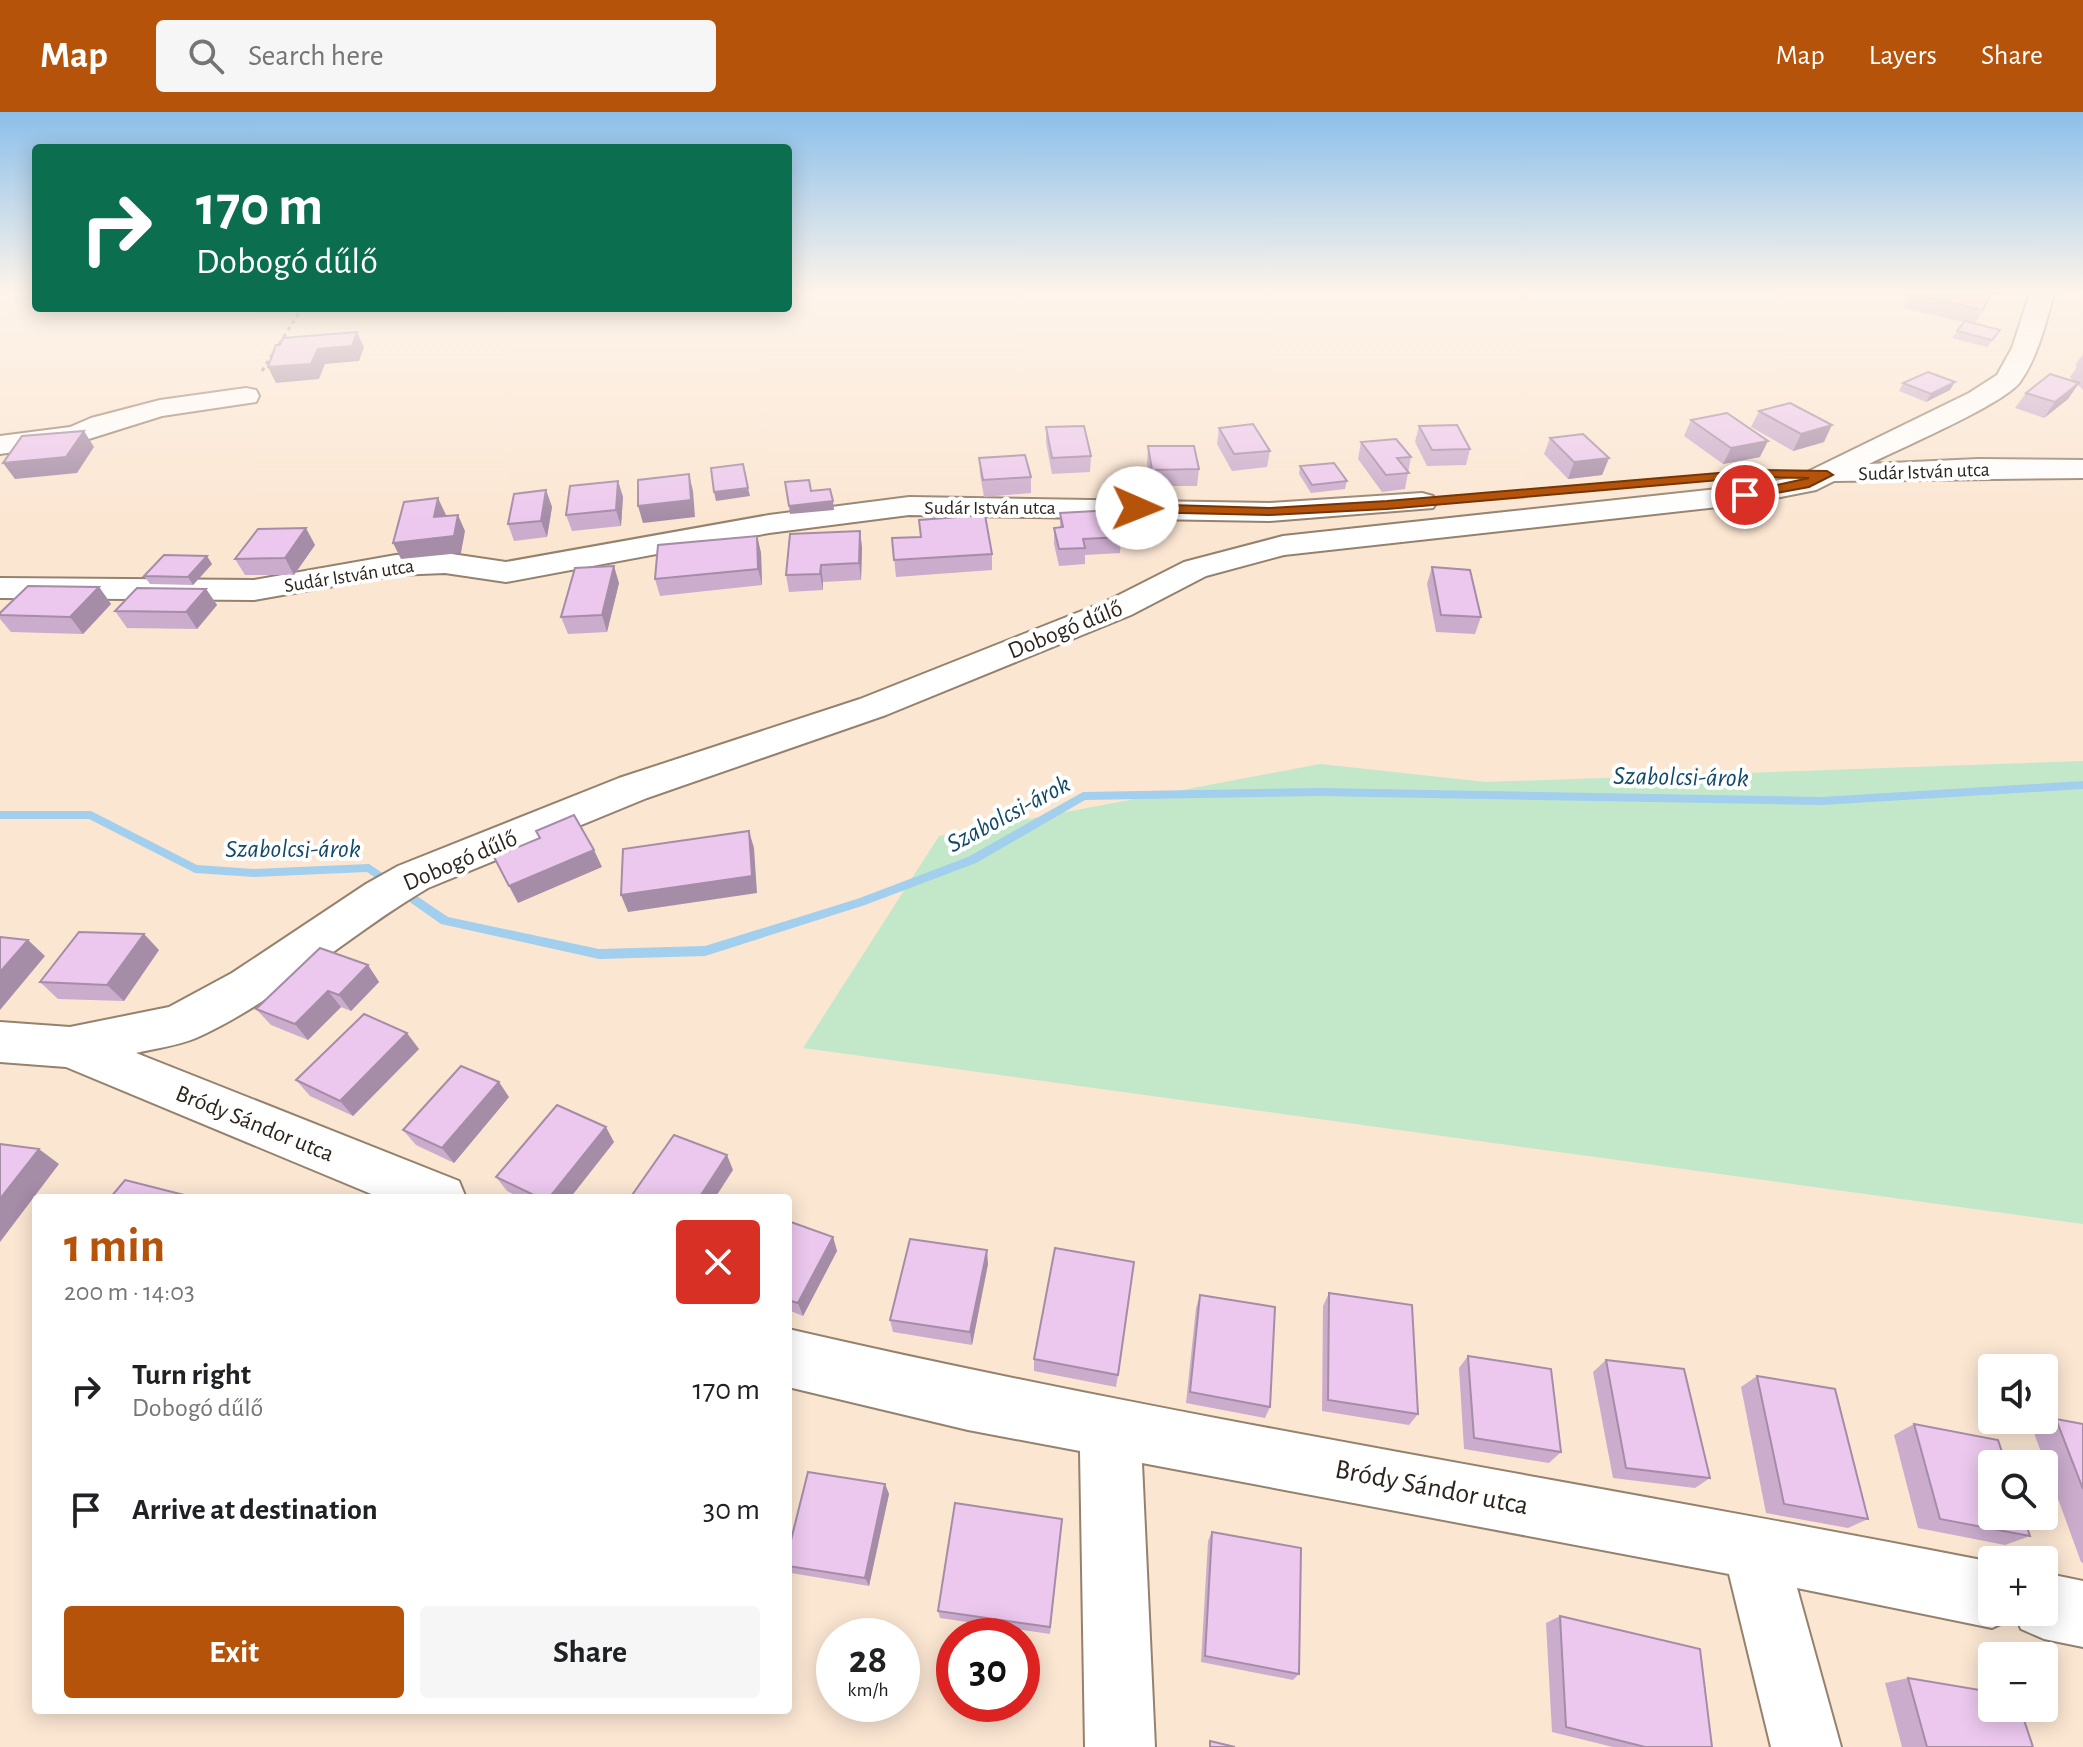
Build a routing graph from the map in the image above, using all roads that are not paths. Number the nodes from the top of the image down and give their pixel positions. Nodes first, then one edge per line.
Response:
1 (2015, 366) edge
2 (246, 396) road end
3 (0, 445) edge
4 (2083, 469) edge
5 (1827, 475) junction
6 (0, 588) edge
7 (0, 1042) edge
8 (70, 1047) junction
9 (430, 1194) edge
10 (792, 1359) edge
11 (1110, 1426) junction
12 (1754, 1547) junction
13 (1978, 1592) edge
14 (2058, 1609) edge
15 (2083, 1614) edge
16 (1120, 1747) edge
17 (1806, 1747) edge

1 - 5 street, Dobogó dűlő
2 - 3 street
4 - 5 street, Sudár István utca
5 - 6 street, Sudár István utca
5 - 8 street, Dobogó dűlő
7 - 8 street
8 - 9 street, Bródy Sándor utca
10 - 11 street, Bródy Sándor utca
11 - 12 street, Bródy Sándor utca
11 - 16 street
12 - 13 street, Bródy Sándor utca
12 - 17 street
14 - 15 street

